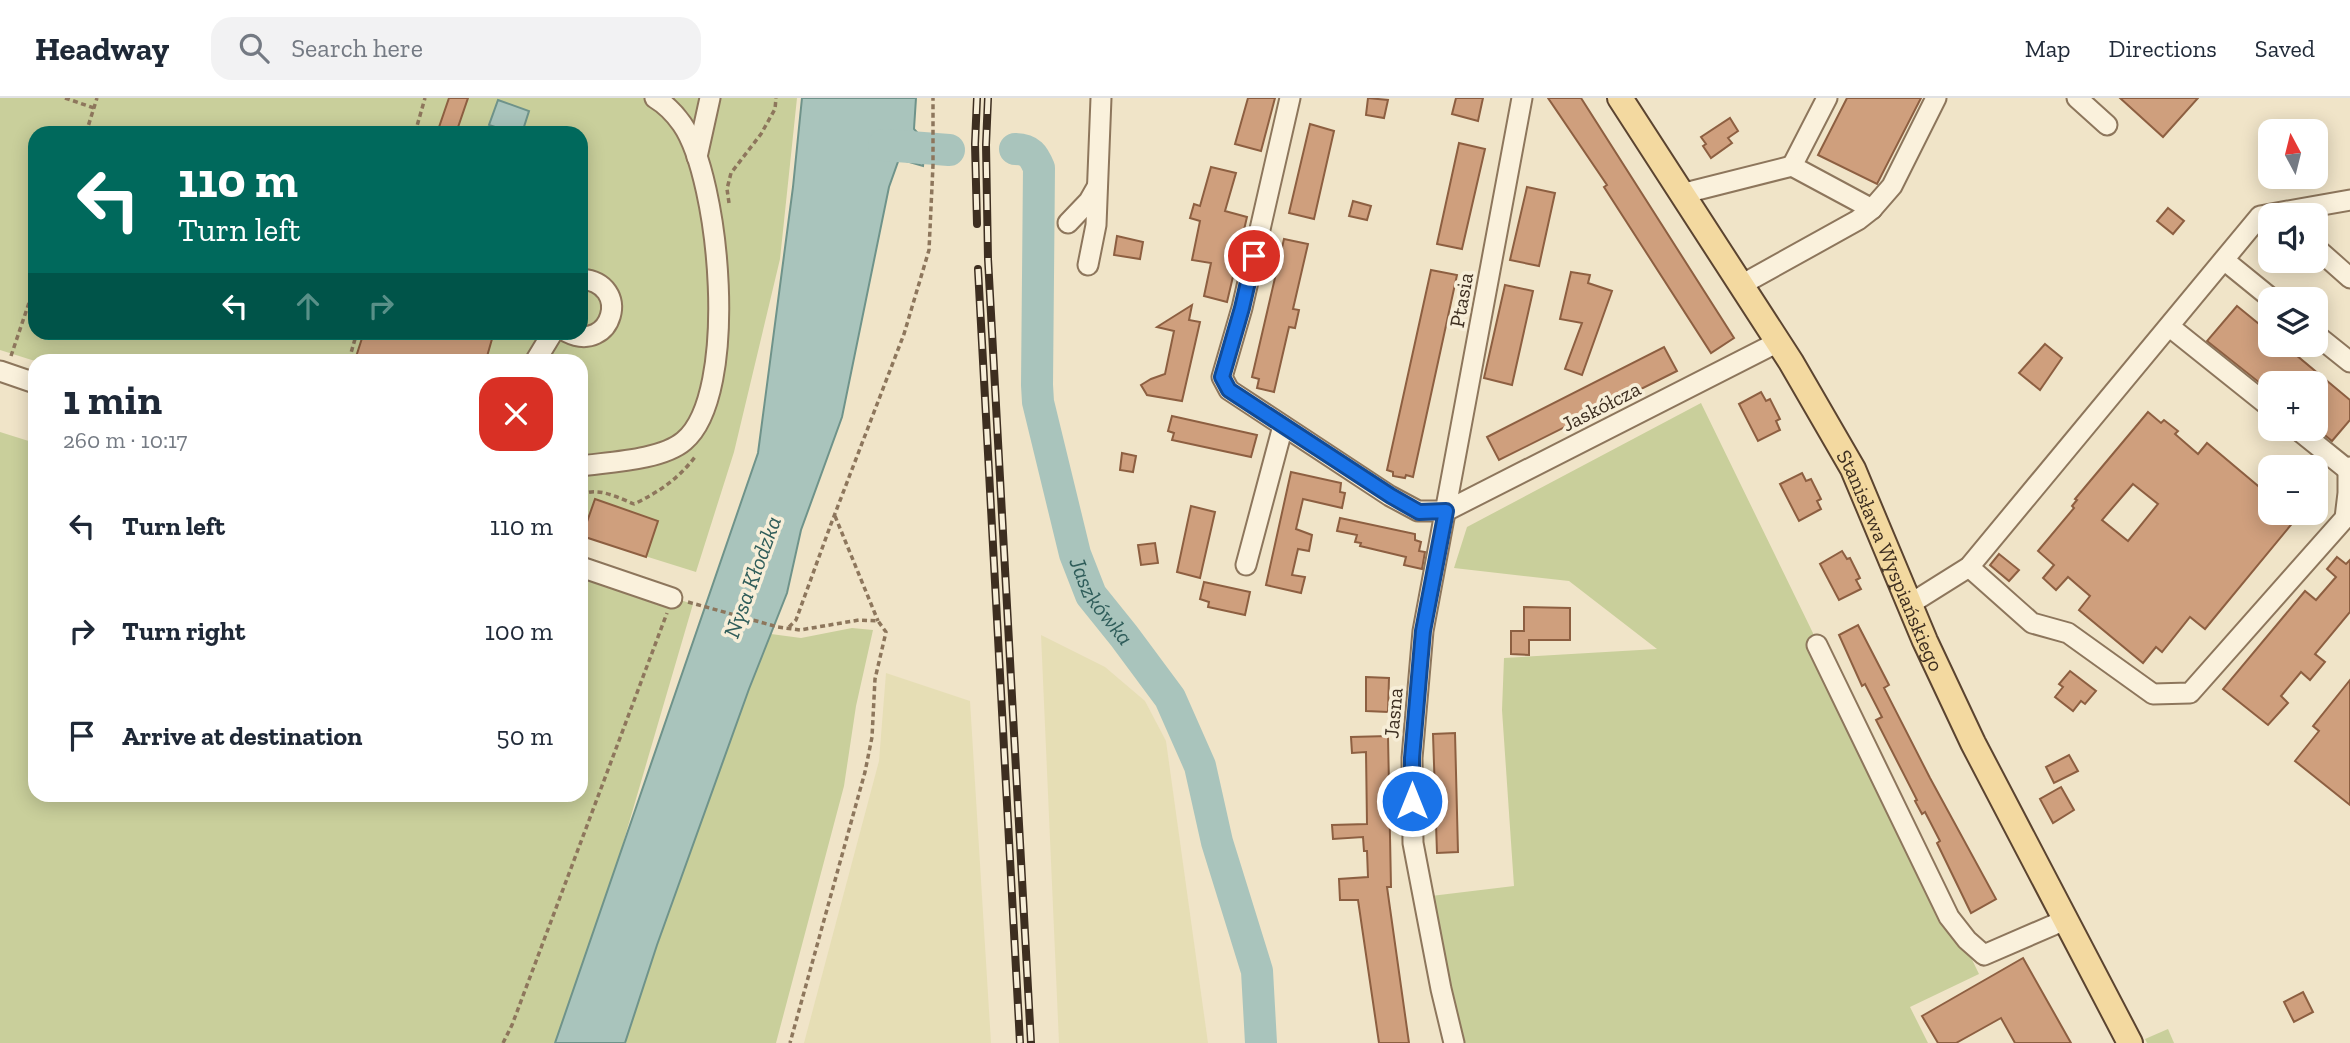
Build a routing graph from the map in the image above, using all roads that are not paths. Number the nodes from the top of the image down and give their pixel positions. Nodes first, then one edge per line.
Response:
1 (655, 98) edge
2 (709, 98) edge
3 (1101, 98) edge
4 (1290, 98) edge
5 (1522, 98) edge
6 (1620, 98) edge
7 (1827, 98) edge
8 (1936, 98) edge
9 (2077, 98) edge
10 (2107, 125) dead end
11 (697, 158) junction
12 (1792, 166) junction
13 (1098, 186) junction
14 (1682, 194) junction
15 (2350, 200) edge
16 (2328, 204) edge
17 (1872, 209) junction
18 (2258, 218) edge
19 (1069, 223) dead end
20 (2328, 259) edge
21 (2224, 260) junction
22 (1088, 265) dead end
23 (2350, 278) edge
24 (588, 281) edge
25 (1741, 285) junction
26 (2258, 288) edge
27 (2170, 327) junction
28 (588, 336) edge
29 (1777, 342) junction
30 (2328, 344) edge
31 (2350, 362) edge
32 (3, 372) edge
33 (28, 381) edge
34 (2258, 397) edge
35 (1283, 426) junction
36 (2313, 441) edge
37 (588, 465) edge
38 (2349, 469) edge
39 (1446, 511) junction
40 (1246, 565) dead end
41 (1969, 568) junction
42 (588, 570) edge
43 (671, 601) road end
44 (1910, 604) junction
45 (1817, 645) dead end
46 (2065, 920) junction
47 (1454, 1043) edge
48 (2130, 1043) edge

1 - 11 street
2 - 11 street
3 - 13 street
4 - 35 street
5 - 39 street, Ptasia
6 - 14 main road, Stanisława Wyspiańskiego
7 - 12 street
8 - 17 street
9 - 10 street
11 - 37 street
12 - 14 street
12 - 17 street
13 - 19 street
13 - 22 street
14 - 25 main road, Stanisława Wyspiańskiego
15 - 16 street
17 - 25 street
18 - 21 street
20 - 23 street
21 - 26 street
21 - 27 street
24 - 28 street
25 - 29 main road, Stanisława Wyspiańskiego
27 - 34 street
27 - 41 street
29 - 39 street, Jaskółcza
29 - 44 main road, Stanisława Wyspiańskiego
30 - 31 street
32 - 33 street
35 - 39 street
35 - 40 street
36 - 38 street
38 - 41 street
39 - 47 street, Jasna
41 - 44 street
42 - 43 street
44 - 46 main road, Stanisława Wyspiańskiego
45 - 46 street
46 - 48 main road, Stanisława Wyspiańskiego

